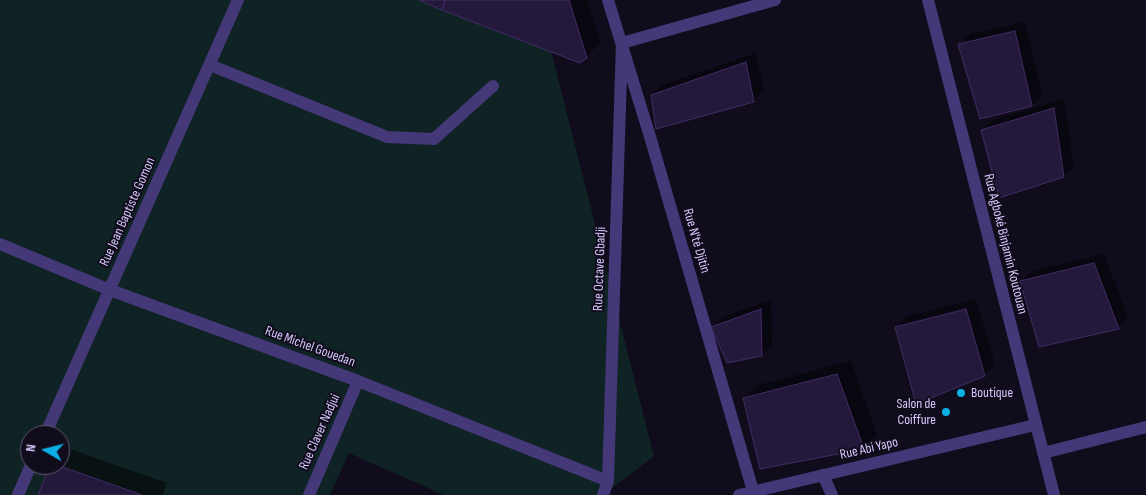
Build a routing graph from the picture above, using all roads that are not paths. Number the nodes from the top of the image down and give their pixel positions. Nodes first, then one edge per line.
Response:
1 (238, 0) edge
2 (608, 0) edge
3 (775, 0) edge
4 (928, 0) edge
5 (622, 43) junction
6 (210, 65) junction
7 (493, 86) dead end
8 (0, 244) edge
9 (110, 290) junction
10 (358, 381) junction
11 (49, 425) edge
12 (1035, 425) junction
13 (1146, 427) edge
14 (1043, 453) junction
15 (27, 475) edge
16 (823, 475) junction
17 (608, 481) junction
18 (753, 491) junction
19 (18, 495) edge
20 (309, 495) edge
21 (603, 495) edge
22 (739, 495) edge
23 (832, 495) edge
24 (1054, 495) edge

1 - 6 street, Rue Jean Baptiste Gomon
2 - 5 street, Rue N'té Djitin
3 - 5 street
4 - 12 street, Rue Agboké Binjamin Koutouan
5 - 17 street, Rue Octave Gbadji
5 - 18 street, Rue N'té Djitin
6 - 7 street
6 - 9 street, Rue Jean Baptiste Gomon
8 - 9 street, Rue Michel Gouedan
9 - 10 street, Rue Michel Gouedan
9 - 11 street, Rue Jean Baptiste Gomon
10 - 17 street, Rue Michel Gouedan
10 - 20 street, Rue Claver Nadjui
12 - 14 street, Rue Agboké Binjamin Koutouan
12 - 16 street, Rue Abi Yapo
13 - 14 street
14 - 24 street, Rue Agboké Binjamin Koutouan
15 - 19 street
16 - 18 street, Rue Abi Yapo
16 - 23 street
17 - 21 street, Rue Octave Gbadji
18 - 22 street, Rue Abi Yapo

